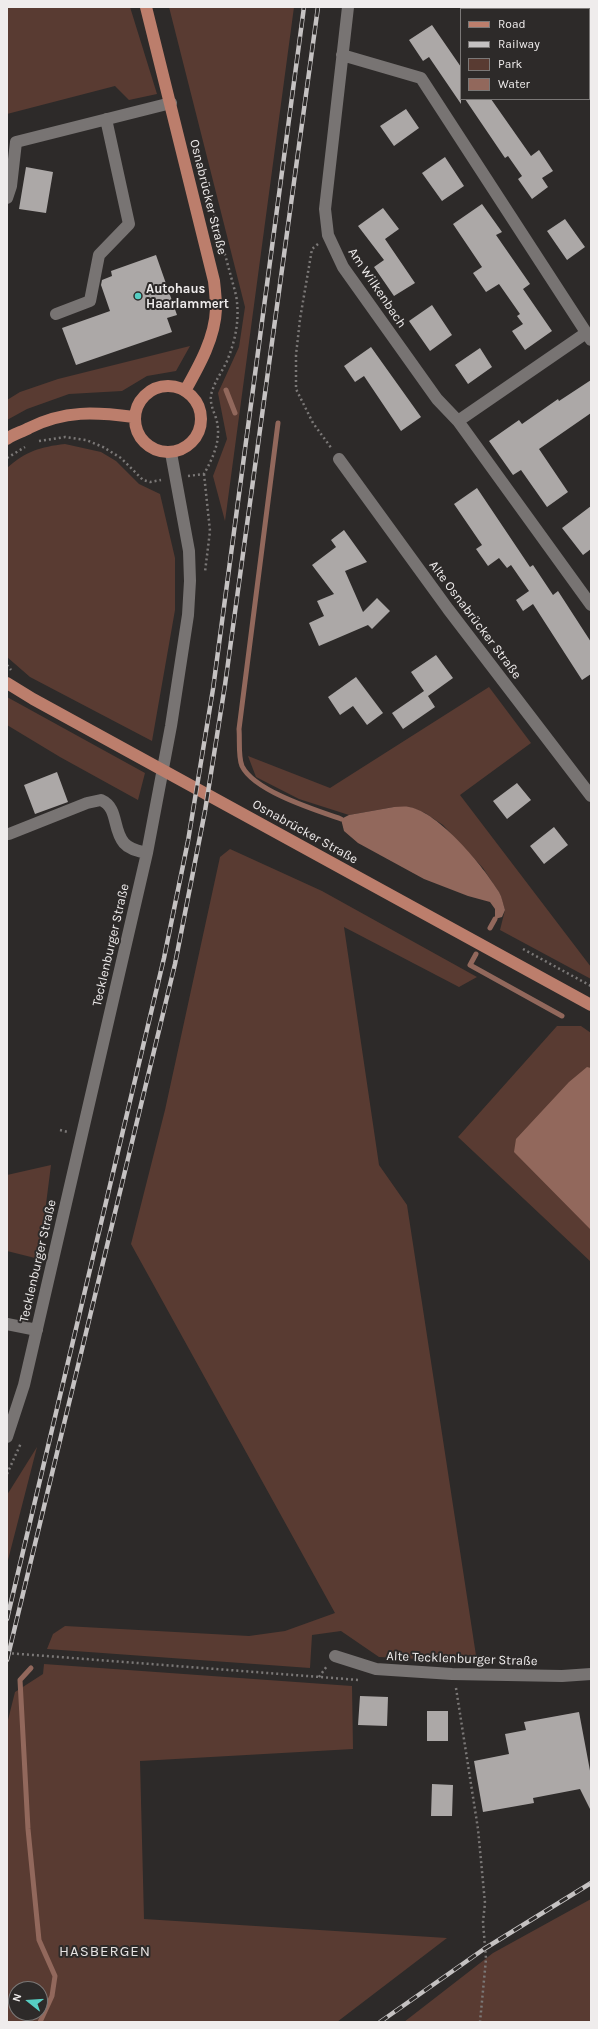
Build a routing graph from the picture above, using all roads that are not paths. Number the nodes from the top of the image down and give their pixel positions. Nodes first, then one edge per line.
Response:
1 (146, 7) edge
2 (348, 7) edge
3 (342, 55) junction
4 (171, 103) junction
5 (106, 119) junction
6 (7, 198) edge
7 (56, 314) dead end
8 (589, 336) edge
9 (185, 390) junction
10 (134, 417) junction
11 (458, 421) junction
12 (7, 440) edge
13 (170, 453) junction
14 (339, 459) road end
15 (591, 605) edge
16 (7, 683) edge
17 (591, 796) edge
18 (9, 834) dead end
19 (147, 854) junction
20 (591, 1005) edge
21 (7, 1324) edge
22 (37, 1330) junction
23 (7, 1438) edge
24 (335, 1656) dead end
25 (591, 1674) edge

1 - 4 main road, Osnabrücker Straße
2 - 3 street, Am Wilkenbach
3 - 8 street
3 - 11 street, Am Wilkenbach
4 - 5 street
4 - 9 main road, Osnabrücker Straße
5 - 6 street
5 - 7 street
8 - 11 street
9 - 10 main road
9 - 13 main road
10 - 12 main road
10 - 13 main road
11 - 15 street, Am Wilkenbach
13 - 19 street, Tecklenburger Straße
14 - 17 street, Alte Osnabrücker Straße
16 - 20 main road, Osnabrücker Straße
18 - 19 street
19 - 22 street, Tecklenburger Straße
21 - 22 street
22 - 23 street, Tecklenburger Straße
24 - 25 street, Alte Tecklenburger Straße

